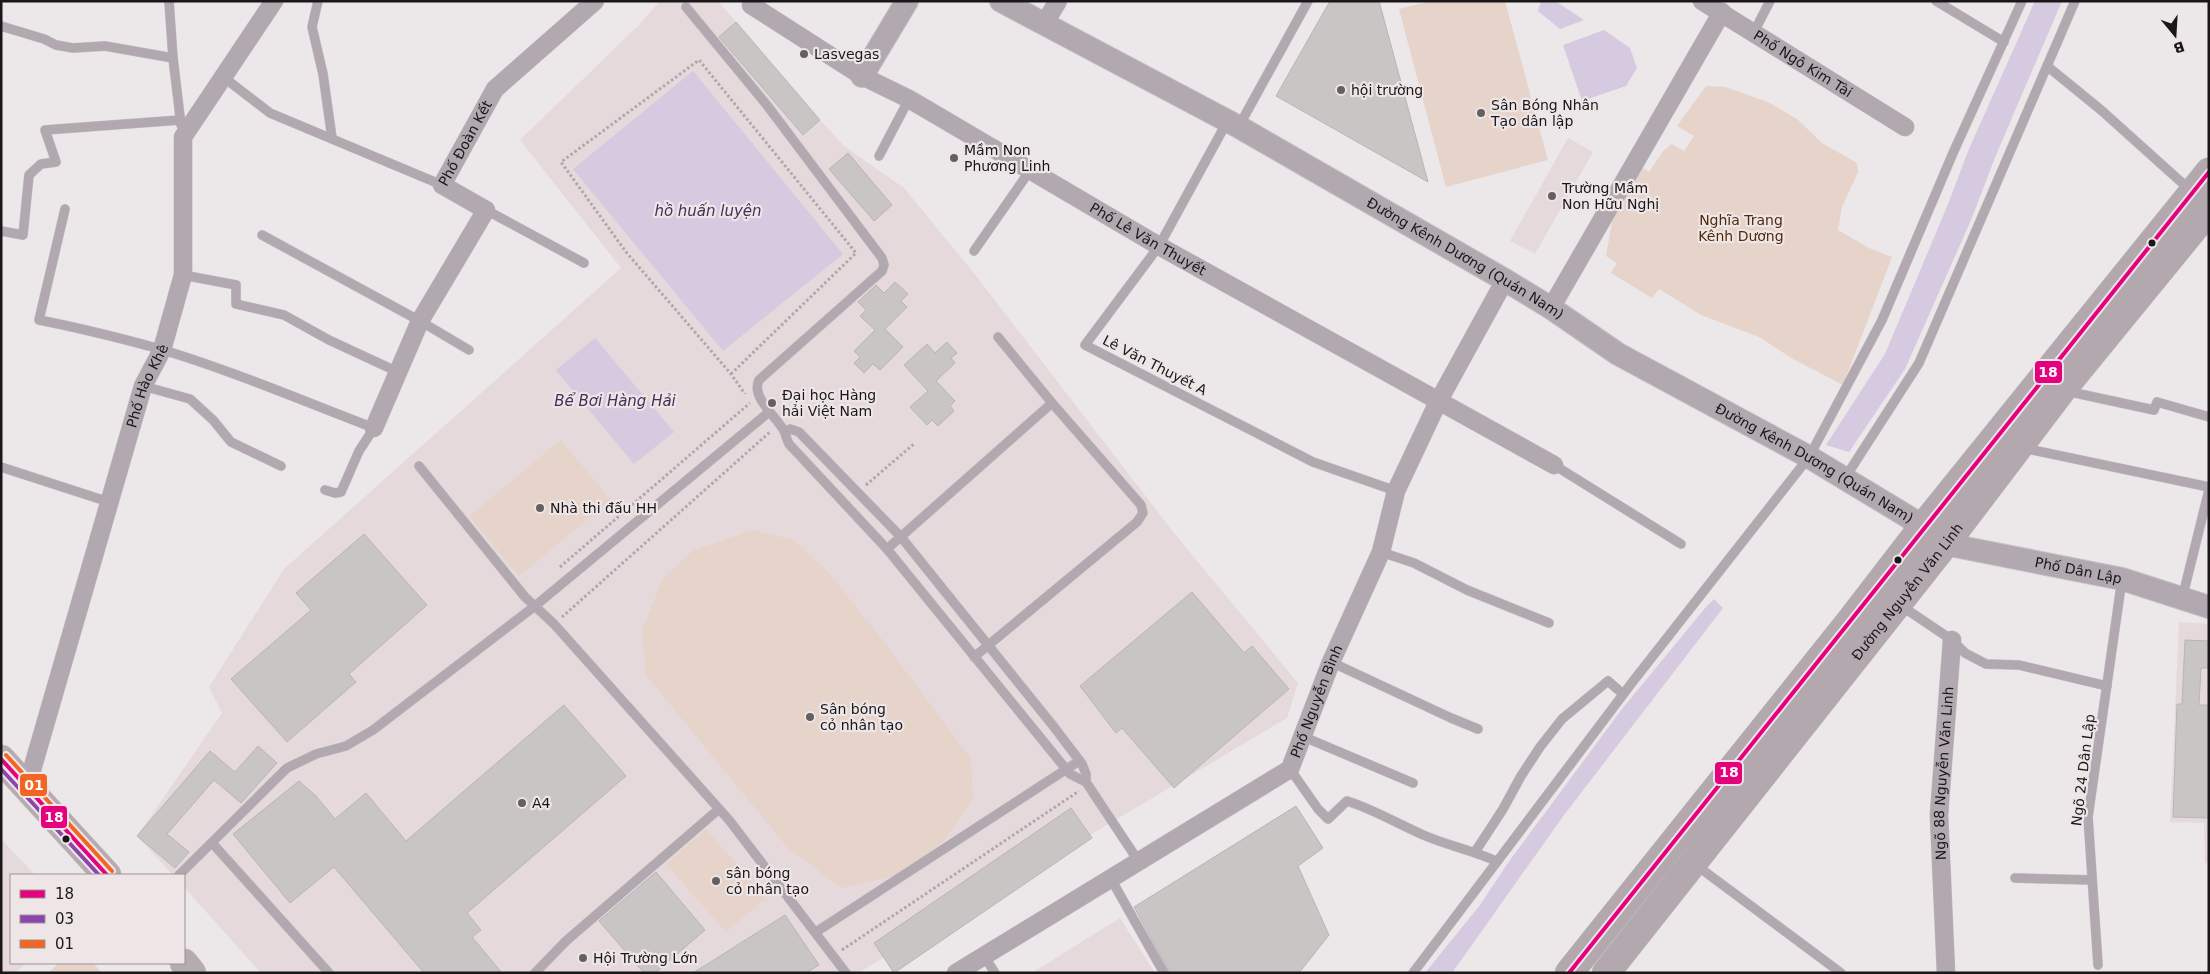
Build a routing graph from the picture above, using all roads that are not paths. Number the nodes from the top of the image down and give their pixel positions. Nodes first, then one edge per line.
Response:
1 (169, 1) edge
2 (274, 1) edge
3 (318, 1) edge
4 (595, 1) edge
5 (754, 1) edge
6 (907, 1) edge
7 (1000, 1) edge
8 (1058, 1) edge
9 (1308, 1) edge
10 (1702, 1) edge
11 (1770, 1) edge
12 (1936, 1) edge
13 (2022, 1) edge
14 (2075, 1) edge
15 (686, 7) dead end
16 (1722, 12) junction
17 (1044, 24) junction
18 (1, 26) edge
19 (1754, 32) junction
20 (2004, 42) junction
21 (173, 58) junction
22 (2047, 66) junction
23 (222, 76) junction
24 (862, 76) junction
25 (909, 99) junction
26 (1233, 125) junction
27 (1905, 127) dead end
28 (181, 128) junction
29 (332, 138) junction
30 (879, 156) dead end
31 (1031, 169) junction
32 (442, 185) junction
33 (2203, 191) edge
34 (65, 209) dead end
35 (486, 210) junction
36 (1, 230) edge
37 (262, 235) dead end
38 (1159, 246) junction
39 (974, 251) dead end
40 (584, 263) dead end
41 (184, 275) junction
42 (1505, 280) junction
43 (1551, 308) junction
44 (420, 321) junction
45 (998, 337) dead end
46 (162, 350) junction
47 (469, 350) dead end
48 (398, 372) junction
49 (143, 386) junction
50 (2062, 390) junction
51 (1438, 402) junction
52 (1052, 403) junction
53 (769, 412) junction
54 (2209, 417) edge
55 (374, 428) junction
56 (785, 432) junction
57 (2020, 447) junction
58 (1809, 457) junction
59 (1554, 465) joint
60 (281, 466) dead end
61 (419, 466) dead end
62 (1, 467) edge
63 (1845, 478) junction
64 (2209, 488) edge
65 (325, 490) dead end
66 (1396, 491) junction
67 (108, 502) junction
68 (1921, 529) junction
69 (901, 537) junction
70 (1681, 544) dead end
71 (1945, 544) junction
72 (886, 550) junction
73 (1381, 552) junction
74 (2122, 578) junction
75 (2182, 599) junction
76 (1898, 603) junction
77 (535, 606) junction
78 (2209, 607) edge
79 (1549, 623) dead end
80 (1952, 640) junction
81 (988, 645) junction
82 (974, 658) junction
83 (1331, 662) junction
84 (2107, 686) junction
85 (1623, 694) junction
86 (1478, 728) dead end
87 (1304, 737) junction
88 (1, 758) edge
89 (1079, 761) junction
90 (1290, 769) junction
91 (1065, 771) junction
92 (1086, 782) junction
93 (1413, 783) dead end
94 (27, 787) junction
95 (719, 810) junction
96 (213, 844) junction
97 (1475, 852) junction
98 (1496, 861) junction
99 (1138, 862) junction
100 (1694, 864) junction
101 (106, 874) edge
102 (180, 874) edge
103 (1111, 878) junction
104 (2015, 878) dead end
105 (2091, 880) junction
106 (816, 932) junction
107 (984, 956) junction
108 (2098, 965) dead end
109 (329, 973) edge
110 (535, 973) edge
111 (846, 973) edge
112 (956, 973) edge
113 (995, 973) edge
114 (1164, 973) edge
115 (1413, 973) edge
116 (1569, 973) edge
117 (1606, 973) edge
118 (1842, 973) edge
119 (1946, 973) edge

1 - 21 lane
2 - 23 street
3 - 29 lane
4 - 32 street, Phố Đoàn Kết
5 - 24 street, Phố Lê Văn Thuyết
6 - 24 street
7 - 17 street, Đường Kênh Dương (Quán Nam)
8 - 17 street
9 - 26 lane, Lê Văn Thuyết A
10 - 16 street, Phố Ngô Kim Tài
11 - 19 lane
12 - 20 lane
13 - 20 lane
14 - 22 lane
15 - 53 lane
16 - 19 street, Phố Ngô Kim Tài
16 - 43 street
17 - 26 street, Đường Kênh Dương (Quán Nam)
18 - 21 lane
19 - 27 street, Phố Ngô Kim Tài
20 - 58 lane
21 - 28 lane
22 - 33 lane
22 - 63 lane
23 - 28 street
23 - 29 lane
24 - 25 street, Phố Lê Văn Thuyết
25 - 30 lane
25 - 31 street, Phố Lê Văn Thuyết
26 - 38 lane, Lê Văn Thuyết A
26 - 42 street, Đường Kênh Dương (Quán Nam)
28 - 36 lane
28 - 41 street, Phố Hào Khê
29 - 32 lane
31 - 38 street, Phố Lê Văn Thuyết
31 - 39 lane
32 - 35 street, Phố Đoàn Kết
33 - 50 highway, Đường Nguyễn Văn Linh
33 - 68 highway, Đường Nguyễn Văn Linh
34 - 46 lane
35 - 40 lane
35 - 44 street
37 - 44 lane
38 - 51 street, Phố Lê Văn Thuyết
38 - 66 lane, Lê Văn Thuyết A
41 - 46 street, Phố Hào Khê
41 - 48 lane
42 - 43 street, Đường Kênh Dương (Quán Nam)
42 - 51 street, Phố Nguyễn Bình
43 - 58 street, Đường Kênh Dương (Quán Nam)
44 - 47 lane
44 - 48 street
45 - 52 lane
46 - 49 street, Phố Hào Khê
46 - 55 lane
48 - 55 street
49 - 60 lane
49 - 67 street, Phố Hào Khê
50 - 54 lane
50 - 57 highway, Đường Nguyễn Văn Linh
51 - 59 street, Phố Lê Văn Thuyết
51 - 66 street, Phố Nguyễn Bình
52 - 69 lane
52 - 81 lane
53 - 56 lane
53 - 77 lane
55 - 65 lane
56 - 69 lane
56 - 72 lane
57 - 64 lane
57 - 71 highway, Đường Nguyễn Văn Linh
58 - 63 street, Đường Kênh Dương (Quán Nam)
58 - 85 lane
59 - 70 lane
61 - 77 lane
62 - 67 lane
63 - 68 street, Đường Kênh Dương (Quán Nam)
64 - 75 lane
66 - 73 street, Phố Nguyễn Bình
67 - 94 street, Phố Hào Khê
68 - 116 highway, Đường Nguyễn Văn Linh
69 - 72 lane
69 - 81 lane
71 - 74 street, Phố Dân Lập
71 - 76 highway, Đường Nguyễn Văn Linh
72 - 82 lane
73 - 79 lane
73 - 83 street, Phố Nguyễn Bình
74 - 75 street, Phố Dân Lập
74 - 84 lane, Ngõ 24 Dân Lập
75 - 78 street, Phố Dân Lập
76 - 80 lane
76 - 100 highway, Đường Nguyễn Văn Linh
77 - 95 lane
77 - 96 lane
80 - 84 lane
80 - 119 street, Ngõ 88 Nguyễn Văn Linh
81 - 82 lane
81 - 89 lane
82 - 91 lane
83 - 86 lane
83 - 87 street, Phố Nguyễn Bình
84 - 105 lane, Ngõ 24 Dân Lập
85 - 97 lane
85 - 98 lane
87 - 90 street, Phố Nguyễn Bình
87 - 93 lane
88 - 94 main road
89 - 91 lane
89 - 92 lane
90 - 97 lane
90 - 99 street, Phố Nguyễn Bình
91 - 92 lane
91 - 106 lane
92 - 99 lane
94 - 101 main road
95 - 106 lane
95 - 110 lane
96 - 102 lane
96 - 109 lane
97 - 98 lane
98 - 115 lane
99 - 103 street, Phố Nguyễn Bình
100 - 117 highway, Đường Nguyễn Văn Linh
100 - 118 lane
103 - 107 street, Phố Nguyễn Bình
103 - 114 lane
104 - 105 lane
105 - 108 lane, Ngõ 24 Dân Lập
106 - 111 lane
107 - 112 street, Phố Nguyễn Bình
107 - 113 lane

